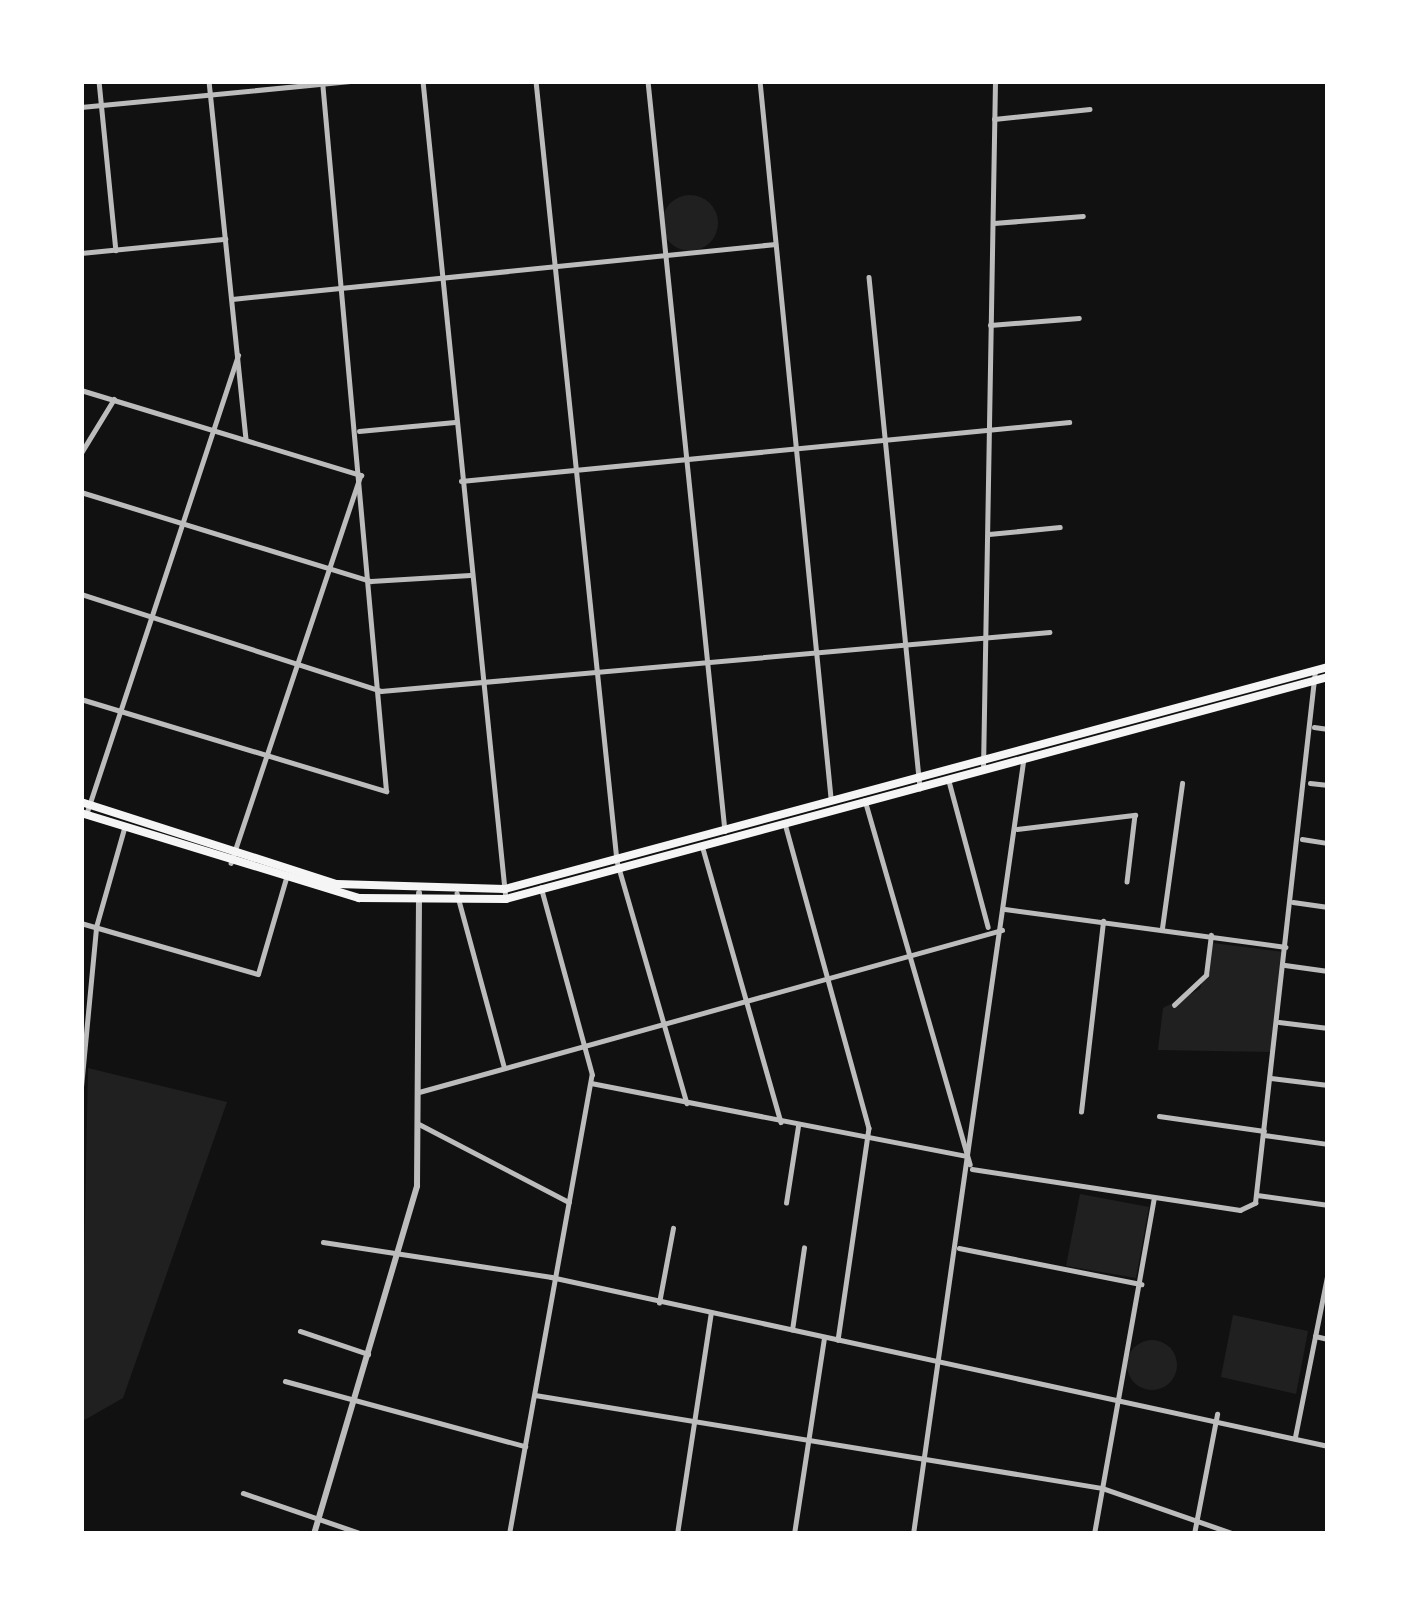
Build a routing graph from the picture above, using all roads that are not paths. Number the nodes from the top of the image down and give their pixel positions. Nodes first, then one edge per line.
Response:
1 (99, 81) edge
2 (209, 81) edge
3 (350, 81) edge
4 (423, 81) edge
5 (536, 81) edge
6 (648, 81) edge
7 (760, 81) edge
8 (995, 81) edge
9 (322, 82) edge
10 (211, 95) junction
11 (101, 105) junction
12 (81, 107) edge
13 (1089, 109) dead end
14 (994, 118) junction
15 (1083, 216) dead end
16 (994, 223) junction
17 (225, 238) junction
18 (775, 244) junction
19 (116, 250) junction
20 (81, 254) edge
21 (664, 255) junction
22 (552, 267) junction
23 (443, 278) junction
24 (869, 278) dead end
25 (343, 289) junction
26 (232, 299) junction
27 (1079, 318) dead end
28 (990, 325) junction
29 (238, 356) junction
30 (81, 390) edge
31 (114, 399) junction
32 (455, 422) junction
33 (1070, 422) dead end
34 (989, 428) junction
35 (216, 430) junction
36 (359, 431) junction
37 (246, 438) junction
38 (886, 438) junction
39 (798, 446) junction
40 (81, 453) edge
41 (685, 457) junction
42 (572, 469) junction
43 (361, 475) junction
44 (461, 481) junction
45 (81, 492) edge
46 (182, 525) junction
47 (1060, 526) dead end
48 (989, 534) junction
49 (327, 571) junction
50 (470, 575) junction
51 (370, 581) junction
52 (81, 594) edge
53 (152, 619) junction
54 (1049, 632) dead end
55 (986, 634) junction
56 (905, 644) junction
57 (817, 651) junction
58 (704, 661) junction
59 (296, 665) junction
60 (1328, 667) edge
61 (594, 673) junction
62 (1321, 676) edge
63 (482, 683) junction
64 (381, 692) junction
65 (81, 699) edge
66 (124, 713) junction
67 (1314, 727) junction
68 (1328, 729) edge
69 (1022, 754) junction
70 (266, 759) junction
71 (982, 765) junction
72 (946, 775) junction
73 (1308, 782) junction
74 (918, 783) junction
75 (1182, 783) dead end
76 (1328, 785) edge
77 (864, 798) junction
78 (833, 807) junction
79 (84, 809) edge
80 (784, 821) junction
81 (127, 823) junction
82 (1017, 830) junction
83 (728, 837) junction
84 (1302, 839) junction
85 (1328, 843) edge
86 (702, 844) junction
87 (232, 858) junction
88 (620, 866) junction
89 (287, 875) junction
90 (1127, 882) dead end
91 (541, 887) junction
92 (505, 894) junction
93 (418, 898) junction
94 (458, 898) junction
95 (1293, 902) junction
96 (1328, 907) edge
97 (1005, 908) junction
98 (1103, 921) junction
99 (81, 923) edge
100 (96, 927) junction
101 (1162, 928) junction
102 (989, 929) junction
103 (1002, 930) junction
104 (1211, 935) junction
105 (1287, 947) junction
106 (908, 952) junction
107 (1285, 965) junction
108 (1328, 970) edge
109 (828, 976) junction
110 (745, 998) junction
111 (1174, 1006) dead end
112 (664, 1020) junction
113 (1279, 1022) junction
114 (1328, 1028) edge
115 (586, 1046) junction
116 (505, 1069) junction
117 (1271, 1078) junction
118 (591, 1083) junction
119 (1328, 1085) edge
120 (81, 1087) edge
121 (418, 1092) junction
122 (687, 1103) junction
123 (1081, 1112) dead end
124 (1159, 1116) dead end
125 (781, 1122) junction
126 (417, 1123) junction
127 (799, 1125) junction
128 (1264, 1133) junction
129 (868, 1139) junction
130 (1328, 1144) edge
131 (967, 1156) junction
132 (972, 1169) junction
133 (1258, 1196) junction
134 (1154, 1198) junction
135 (568, 1202) junction
136 (786, 1203) dead end
137 (1328, 1205) edge
138 (673, 1228) dead end
139 (323, 1242) dead end
140 (804, 1248) dead end
141 (959, 1248) junction
142 (399, 1255) junction
143 (1328, 1272) edge
144 (556, 1281) junction
145 (1141, 1285) junction
146 (659, 1303) junction
147 (711, 1313) junction
148 (791, 1330) junction
149 (300, 1331) dead end
150 (1315, 1336) junction
151 (824, 1337) junction
152 (1328, 1339) edge
153 (838, 1340) junction
154 (368, 1354) junction
155 (941, 1357) junction
156 (286, 1381) dead end
157 (1120, 1394) junction
158 (536, 1395) junction
159 (355, 1401) junction
160 (1217, 1414) junction
161 (695, 1420) junction
162 (1295, 1436) junction
163 (809, 1439) junction
164 (525, 1446) junction
165 (1328, 1446) edge
166 (926, 1459) junction
167 (1102, 1488) junction
168 (243, 1493) dead end
169 (319, 1516) junction
170 (1196, 1524) junction
171 (314, 1534) edge
172 (363, 1534) edge
173 (509, 1534) edge
174 (677, 1534) edge
175 (794, 1534) edge
176 (913, 1534) edge
177 (1094, 1534) edge
178 (1194, 1534) edge
179 (1235, 1534) edge

1 - 11 street
2 - 10 street
3 - 9 street
4 - 23 street
5 - 22 street
6 - 21 street
7 - 18 street
8 - 14 street
9 - 10 street
9 - 25 street
10 - 11 street
10 - 17 street
11 - 12 street
11 - 19 street
13 - 14 street
14 - 16 street
15 - 16 street
16 - 28 street
17 - 19 street
17 - 26 street
18 - 21 street
18 - 39 street
19 - 20 street
21 - 22 street
21 - 41 street
22 - 23 street
22 - 42 street
23 - 25 street
23 - 32 street
24 - 38 street
25 - 26 street
25 - 36 street
26 - 29 street
27 - 28 street
28 - 34 street
29 - 35 street
29 - 37 street
30 - 31 street
31 - 35 street
31 - 40 street
32 - 36 street
32 - 44 street
33 - 34 street
34 - 38 street
34 - 48 street
35 - 37 street
35 - 46 street
36 - 43 street
37 - 43 street
38 - 39 street
38 - 56 street
39 - 41 street
39 - 57 street
41 - 42 street
41 - 58 street
42 - 44 street
42 - 61 street
43 - 49 street
43 - 51 street
44 - 50 street
45 - 46 street
46 - 49 street
46 - 53 street
47 - 48 street
48 - 55 street
49 - 51 street
49 - 59 street
50 - 51 street
50 - 63 street
51 - 64 street
52 - 53 street
53 - 59 street
53 - 66 street
54 - 55 street
55 - 56 street
55 - 71 street
56 - 57 street
56 - 74 street
57 - 58 street
57 - 78 street
58 - 61 street
58 - 83 street
59 - 64 street
59 - 70 street
60 - 62 main road
61 - 63 street
61 - 88 street
62 - 67 street
62 - 69 main road
63 - 64 street
63 - 92 street
64 - 70 street
65 - 66 street
66 - 70 street
66 - 79 street
67 - 68 street
67 - 73 street
69 - 71 main road
69 - 82 street
70 - 87 street
71 - 72 main road
72 - 74 main road
72 - 102 street
73 - 76 street
73 - 84 street
74 - 77 main road
75 - 101 street
77 - 78 main road
77 - 106 street
78 - 80 main road
79 - 81 main road
80 - 83 main road
80 - 109 street
81 - 87 main road
81 - 100 street
82 - 90 street
82 - 97 street
83 - 86 main road
84 - 85 street
84 - 95 street
86 - 88 main road
86 - 110 street
87 - 89 main road
88 - 91 main road
88 - 112 street
89 - 93 main road
89 - 100 street
91 - 92 main road
91 - 115 street
92 - 94 main road
93 - 94 main road
93 - 121 street
94 - 116 street
95 - 96 street
95 - 105 street
97 - 98 street
97 - 103 street
98 - 101 street
98 - 123 street
99 - 100 street
100 - 120 street
101 - 104 street
102 - 103 street
102 - 106 street
103 - 132 street
104 - 105 street
104 - 111 street
105 - 107 street
106 - 109 street
106 - 131 street
107 - 108 street
107 - 113 street
109 - 110 street
109 - 129 street
110 - 112 street
110 - 125 street
112 - 115 street
112 - 122 street
113 - 114 street
113 - 117 street
115 - 116 street
115 - 118 street
116 - 121 street
117 - 119 street
117 - 128 street
118 - 122 street
118 - 135 street
121 - 126 street
122 - 125 street
124 - 128 street
125 - 127 street
126 - 135 street
126 - 142 street
127 - 129 street
127 - 136 street
128 - 130 street
128 - 133 street
129 - 131 street
129 - 153 street
131 - 132 street
132 - 134 street
132 - 141 street
133 - 134 street
133 - 137 street
134 - 145 street
135 - 144 street
138 - 146 street
139 - 142 street
140 - 148 street
141 - 145 street
141 - 155 street
142 - 144 street
142 - 154 street
143 - 150 street
144 - 146 street
144 - 158 street
145 - 157 street
146 - 147 street
147 - 148 street
147 - 161 street
148 - 151 street
149 - 154 street
150 - 152 street
150 - 162 street
151 - 153 street
151 - 163 street
153 - 155 street
154 - 159 street
155 - 157 street
155 - 166 street
156 - 159 street
157 - 160 street
157 - 167 street
158 - 161 street
158 - 164 street
159 - 164 street
159 - 169 street
160 - 162 street
160 - 170 street
161 - 163 street
161 - 174 street
162 - 165 street
163 - 166 street
163 - 175 street
164 - 173 street
166 - 167 street
166 - 176 street
167 - 170 street
167 - 177 street
168 - 169 street
169 - 171 street
169 - 172 street
170 - 178 street
170 - 179 street

